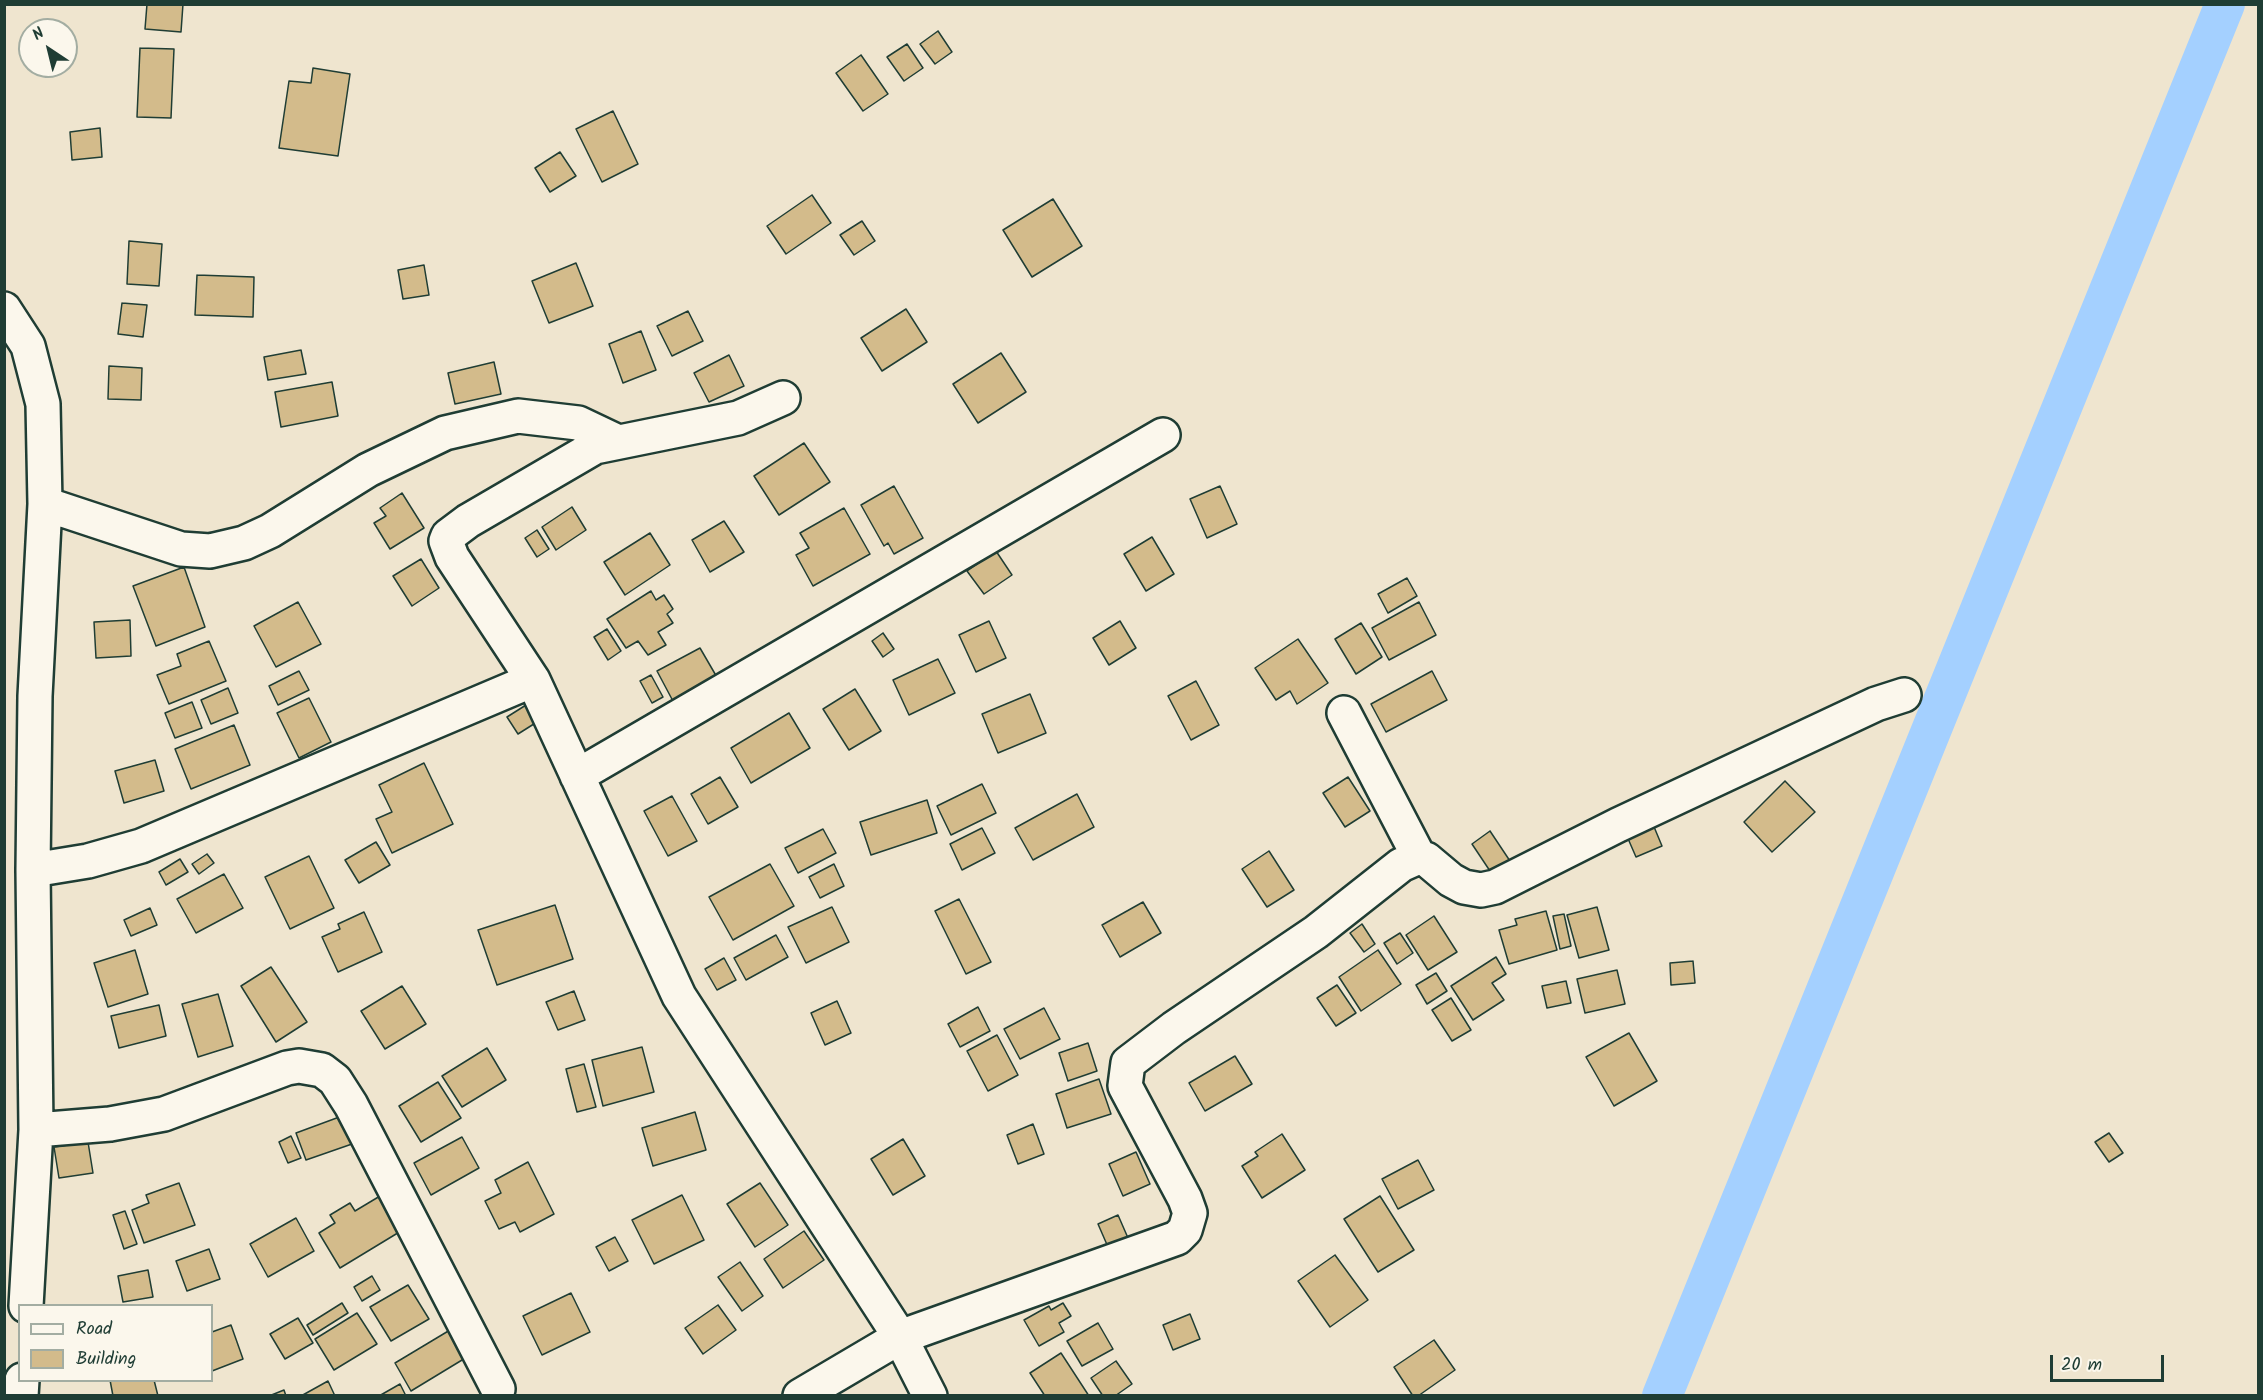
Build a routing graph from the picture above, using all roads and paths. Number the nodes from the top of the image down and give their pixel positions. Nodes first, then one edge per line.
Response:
1 (4, 309) edge
2 (783, 398) dead end
3 (1163, 435) dead end
4 (618, 442) junction
5 (45, 504) junction
6 (533, 680) junction
7 (1904, 695) dead end
8 (1344, 713) dead end
9 (577, 776) junction
10 (1419, 857) junction
11 (33, 870) junction
12 (36, 1130) junction
13 (26, 1304) edge
14 (900, 1337) junction
15 (494, 1393) edge
16 (800, 1395) edge
17 (930, 1395) edge

1 - 5 street
2 - 4 street
3 - 9 street
4 - 5 street
4 - 6 street
5 - 11 street
6 - 9 street
6 - 11 street
7 - 10 street
8 - 10 street
9 - 14 street
10 - 14 street
11 - 12 street
12 - 13 street
12 - 15 street
14 - 16 street
14 - 17 street

